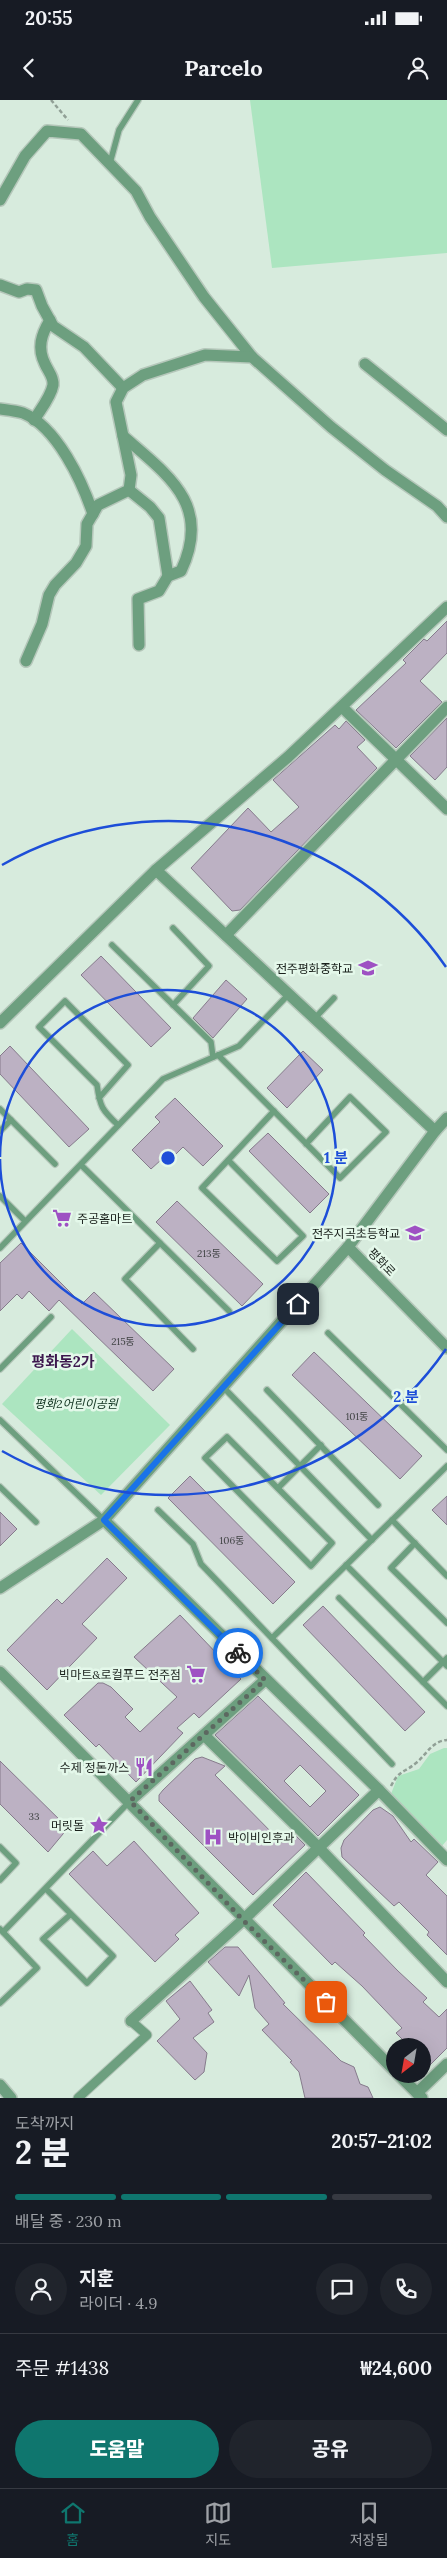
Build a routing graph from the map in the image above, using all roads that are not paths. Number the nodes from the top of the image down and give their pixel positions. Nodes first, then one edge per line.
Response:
1 (138, 100) edge
2 (110, 163) junction
3 (0, 200) edge
4 (0, 285) edge
5 (50, 320) junction
6 (252, 357) junction
7 (366, 364) dead end
8 (123, 388) junction
9 (0, 409) edge
10 (34, 420) junction
11 (447, 430) edge
12 (122, 436) junction
13 (129, 490) junction
14 (93, 514) junction
15 (447, 517) edge
16 (168, 576) junction
17 (447, 607) edge
18 (139, 645) dead end
19 (26, 661) dead end
20 (342, 707) junction
21 (447, 707) edge
22 (396, 759) junction
23 (447, 809) edge
24 (156, 870) junction
25 (173, 928) dead end
26 (226, 935) junction
27 (112, 945) dead end
28 (289, 994) junction
29 (334, 998) dead end
30 (173, 1005) junction
31 (315, 1018) junction
32 (0, 1023) edge
33 (216, 1056) junction
34 (99, 1098) junction
35 (0, 1109) edge
36 (274, 1111) junction
37 (447, 1118) edge
38 (11, 1120) junction
39 (118, 1125) junction
40 (434, 1131) junction
41 (0, 1132) edge
42 (306, 1144) junction
43 (228, 1160) junction
44 (55, 1164) dead end
45 (80, 1165) junction
46 (0, 1196) edge
47 (26, 1222) junction
48 (160, 1243) junction
49 (348, 1247) junction
50 (0, 1248) edge
51 (230, 1311) dead end
52 (51, 1317) dead end
53 (328, 1333) dead end
54 (447, 1348) edge
55 (193, 1349) dead end
56 (0, 1369) edge
57 (224, 1388) junction
58 (267, 1390) dead end
59 (0, 1420) edge
60 (321, 1446) junction
61 (447, 1450) edge
62 (300, 1466) junction
63 (447, 1466) edge
64 (0, 1487) edge
65 (278, 1488) junction
66 (378, 1505) dead end
67 (158, 1510) dead end
68 (104, 1520) junction
69 (392, 1520) junction
70 (36, 1522) dead end
71 (372, 1540) junction
72 (415, 1543) junction
73 (346, 1565) junction
74 (447, 1576) edge
75 (0, 1588) edge
76 (339, 1598) dead end
77 (447, 1623) edge
78 (272, 1638) junction
79 (446, 1662) edge
80 (0, 1672) edge
81 (265, 1680) junction
82 (423, 1682) junction
83 (447, 1706) edge
84 (204, 1735) junction
85 (392, 1764) dead end
86 (379, 1790) junction
87 (130, 1801) junction
88 (0, 1847) edge
89 (319, 1848) junction
90 (447, 1860) edge
91 (0, 1880) edge
92 (46, 1889) junction
93 (71, 1914) junction
94 (243, 1920) junction
95 (2, 1930) edge
96 (447, 1982) edge
97 (0, 2003) edge
98 (131, 2021) joint
99 (139, 2042) dead end
100 (386, 2062) edge
101 (447, 2064) edge
102 (407, 2083) edge
103 (0, 2085) edge
104 (420, 2096) edge
105 (11, 2098) edge

1 - 2 lane
2 - 3 street
2 - 6 street
4 - 5 street
5 - 8 street
5 - 10 street
6 - 8 street
6 - 15 street
7 - 11 street
8 - 12 street
9 - 10 street
10 - 14 street
12 - 13 street
12 - 16 street
13 - 14 street
13 - 16 street
14 - 19 street
16 - 18 street
17 - 20 street
20 - 22 street
20 - 24 street
21 - 22 street
22 - 23 street
22 - 26 street
24 - 26 street
24 - 32 street
25 - 30 lane
26 - 28 street
27 - 30 lane
28 - 31 street
28 - 33 lane
29 - 31 lane
30 - 33 lane
31 - 40 street
33 - 36 lane
33 - 39 lane
34 - 34 lane
34 - 39 lane
35 - 38 lane
36 - 42 lane
36 - 43 lane
37 - 40 street, 평화로
38 - 41 lane
38 - 44 lane
39 - 45 lane
40 - 49 street, 평화로
42 - 42 lane
43 - 43 lane
45 - 47 lane
45 - 48 lane
46 - 47 lane
47 - 50 lane
48 - 51 lane
48 - 55 lane
49 - 54 street, 평화로
49 - 57 street
52 - 56 lane
53 - 61 lane
57 - 62 lane
57 - 68 street
58 - 60 lane
59 - 68 lane
60 - 62 lane
60 - 66 lane
62 - 65 lane
62 - 71 lane
63 - 69 lane
64 - 70 lane
65 - 65 lane
67 - 78 lane
68 - 75 street
68 - 81 street
69 - 71 lane
69 - 72 lane
71 - 73 lane
72 - 74 lane
72 - 77 lane
73 - 78 lane
73 - 79 lane
76 - 82 lane
78 - 85 lane
79 - 82 lane
80 - 87 street
81 - 84 street
81 - 86 street
82 - 83 lane
84 - 87 street
84 - 89 street
86 - 89 street
86 - 90 street
87 - 92 lane
87 - 94 street
88 - 91 lane
89 - 94 street
89 - 96 street
92 - 93 lane
92 - 95 lane
93 - 93 lane
94 - 98 street
94 - 100 street
95 - 97 lane
98 - 99 street
101 - 104 street
102 - 104 street
103 - 105 street

